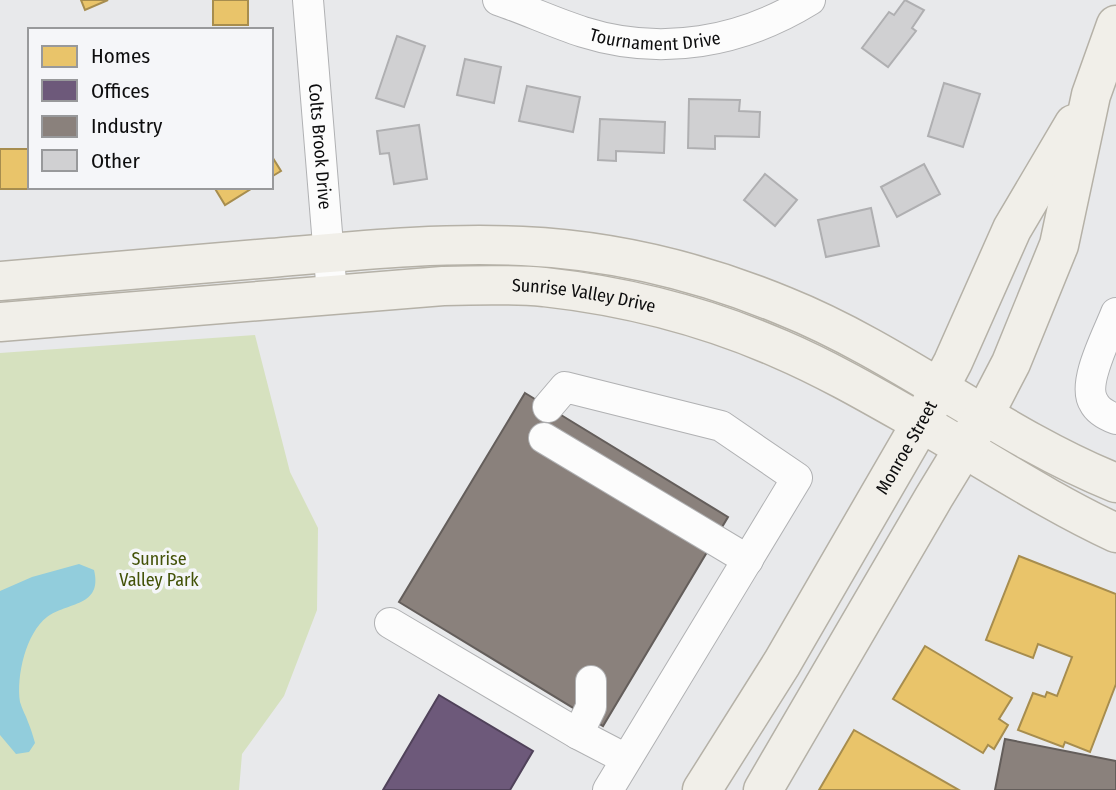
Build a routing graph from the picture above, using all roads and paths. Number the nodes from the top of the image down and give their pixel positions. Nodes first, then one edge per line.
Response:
1 (308, 0) edge
2 (498, 0) edge
3 (810, 0) edge
4 (1116, 25) edge
5 (1091, 95) junction
6 (329, 253) junction
7 (0, 281) edge
8 (332, 294) junction
9 (1116, 313) edge
10 (0, 322) edge
11 (940, 389) junction
12 (548, 407) dead end
13 (984, 415) junction
14 (1116, 419) edge
15 (921, 423) junction
16 (544, 438) dead end
17 (964, 448) junction
18 (1116, 483) edge
19 (1116, 533) edge
20 (748, 560) junction
21 (390, 623) dead end
22 (591, 681) dead end
23 (578, 734) junction
24 (626, 760) junction
25 (608, 790) edge
26 (702, 790) edge
27 (763, 790) edge

1 - 6 street, Colts Brook Drive
2 - 3 street, Tournament Drive
4 - 5 main road, Monroe Street
5 - 11 main road, Monroe Street
5 - 13 main road, Monroe Street
6 - 7 main road
6 - 8 street, Colts Brook Drive
6 - 11 main road
8 - 10 main road, Sunrise Valley Drive
8 - 15 main road, Sunrise Valley Drive
9 - 14 street
11 - 13 main road
11 - 15 main road, Monroe Street
12 - 20 street
13 - 17 main road, Monroe Street
13 - 18 main road
15 - 17 main road, Sunrise Valley Drive
15 - 26 main road, Monroe Street
16 - 20 street
17 - 19 main road, Sunrise Valley Drive
17 - 27 main road, Monroe Street
20 - 24 street
21 - 23 street
22 - 23 street
23 - 24 street
24 - 25 street

